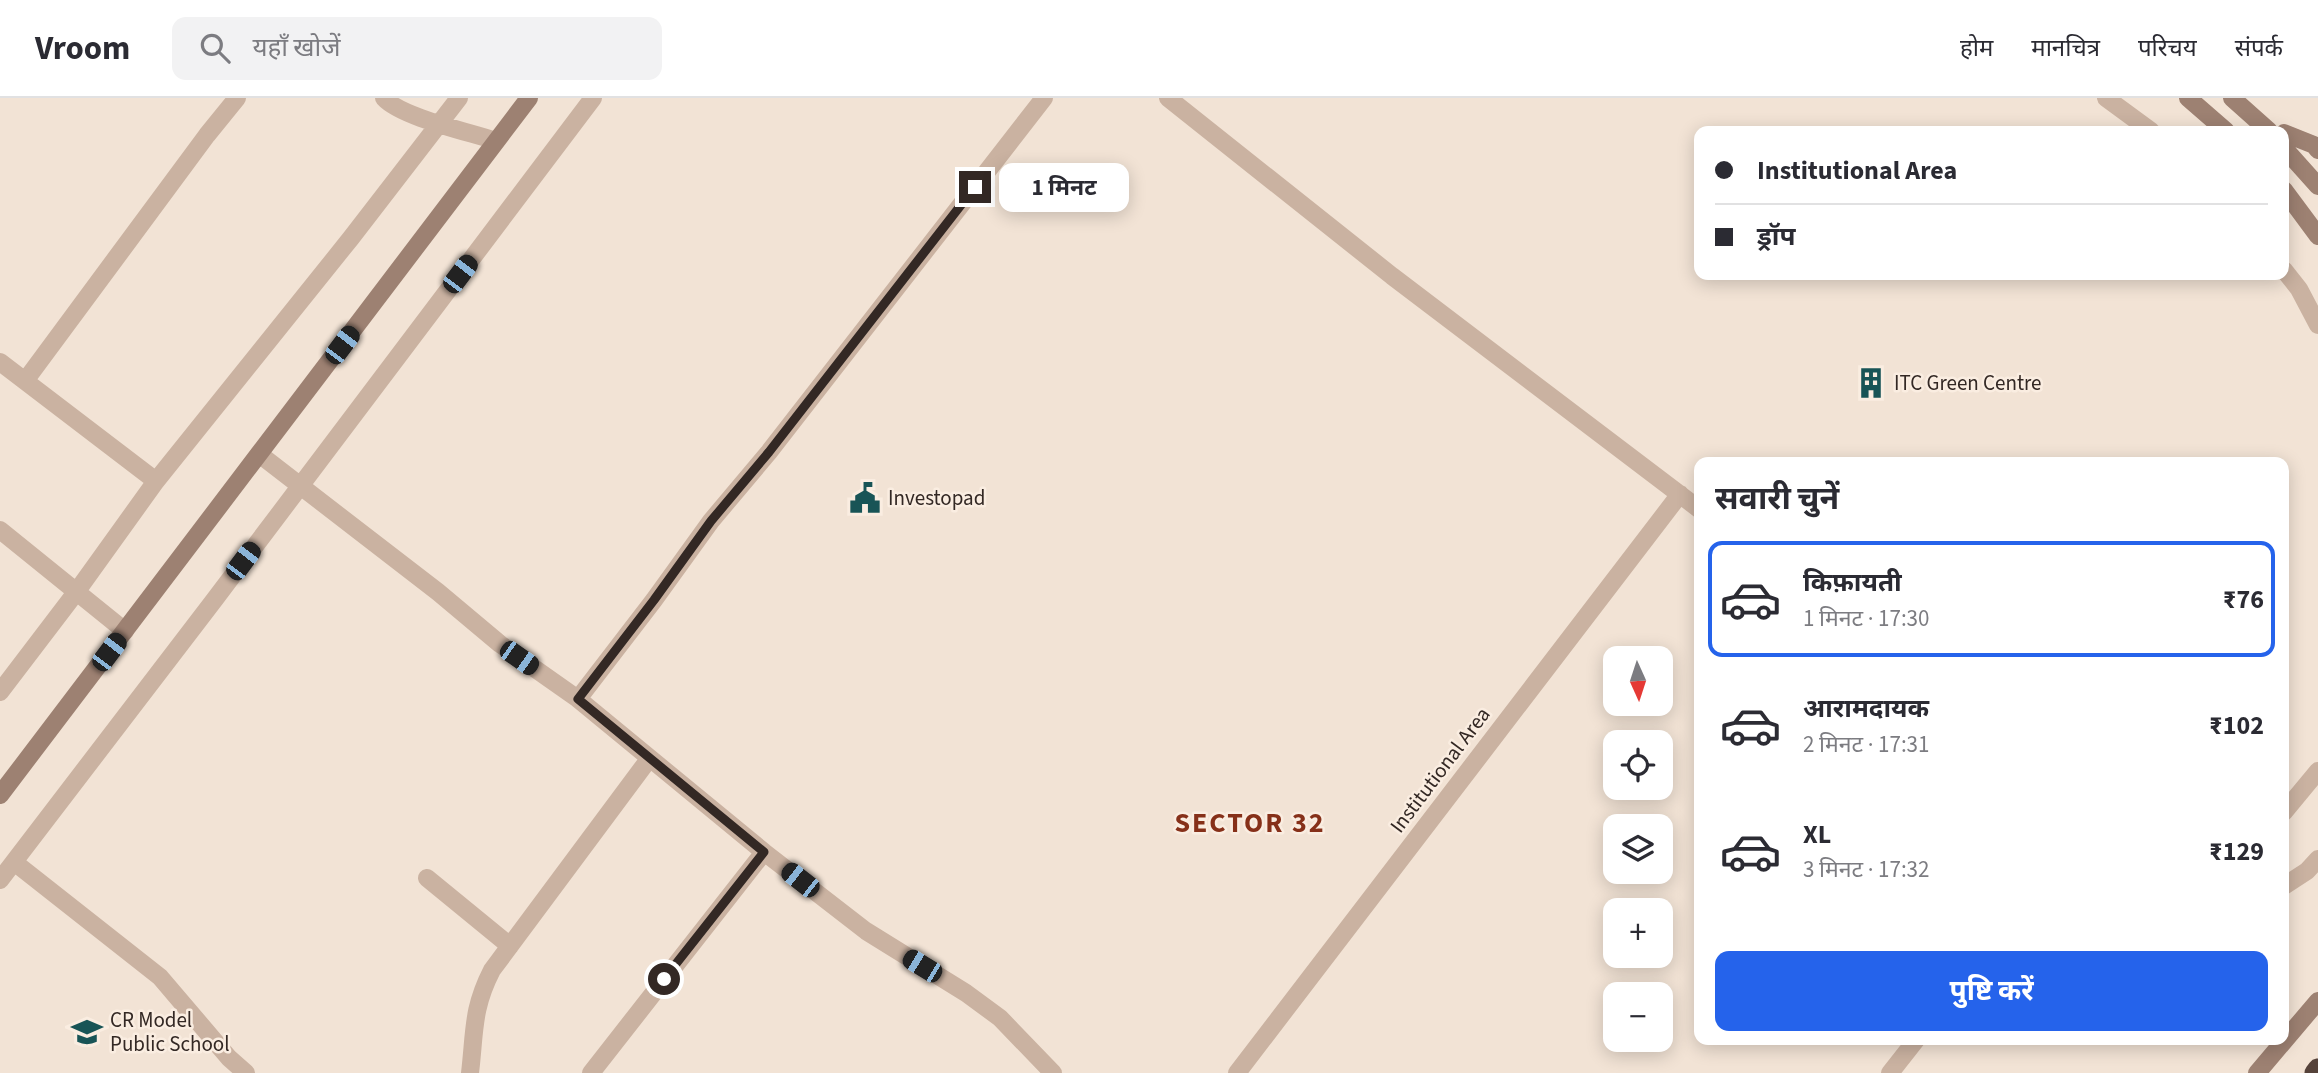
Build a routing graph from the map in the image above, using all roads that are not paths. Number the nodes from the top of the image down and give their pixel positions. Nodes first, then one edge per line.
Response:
1 (237, 98) edge
2 (384, 98) edge
3 (459, 98) edge
4 (529, 98) edge
5 (593, 98) edge
6 (1044, 98) edge
7 (1168, 98) edge
8 (2106, 98) edge
9 (2188, 98) edge
10 (2232, 98) edge
11 (439, 122) junction
12 (2144, 126) edge
13 (2220, 126) edge
14 (2264, 126) edge
15 (2289, 135) edge
16 (496, 141) junction
17 (2318, 150) edge
18 (2289, 154) edge
19 (2318, 186) edge
20 (2289, 197) edge
21 (2318, 236) edge
22 (2289, 276) edge
23 (2318, 325) edge
24 (0, 362) edge
25 (25, 381) junction
26 (259, 454) junction
27 (156, 481) junction
28 (299, 485) junction
29 (1679, 494) junction
30 (1694, 505) edge
31 (0, 530) edge
32 (77, 592) junction
33 (125, 631) junction
34 (0, 692) edge
35 (578, 699) junction
36 (649, 759) junction
37 (2318, 771) edge
38 (0, 795) edge
39 (2289, 806) edge
40 (764, 852) junction
41 (2318, 859) edge
42 (14, 862) junction
43 (427, 878) dead end
44 (0, 880) edge
45 (2289, 883) edge
46 (510, 946) junction
47 (2318, 1001) edge
48 (2289, 1035) edge
49 (1912, 1045) edge
50 (2281, 1045) edge
51 (246, 1073) edge
52 (470, 1073) edge
53 (591, 1073) edge
54 (1053, 1073) edge
55 (1237, 1073) edge
56 (1890, 1073) edge
57 (2257, 1073) edge

1 - 25 street
2 - 11 street
3 - 11 street
4 - 16 street
5 - 28 street
6 - 35 street
7 - 29 street
8 - 12 street
9 - 13 street
10 - 14 street
11 - 16 street
11 - 27 street
15 - 17 street
16 - 26 street
18 - 19 street
20 - 21 street
22 - 23 street
24 - 25 street
25 - 27 street
26 - 28 street
26 - 33 street
27 - 32 street
28 - 35 street
28 - 42 street
29 - 30 street
29 - 55 street, Institutional Area
31 - 32 street
32 - 33 street
32 - 34 street
33 - 38 street
35 - 36 street
36 - 40 street
36 - 46 street
37 - 39 street
40 - 53 street
40 - 54 street
41 - 45 street
42 - 44 street
42 - 51 street
43 - 46 street
46 - 52 street
47 - 48 street
49 - 56 street
50 - 57 street

